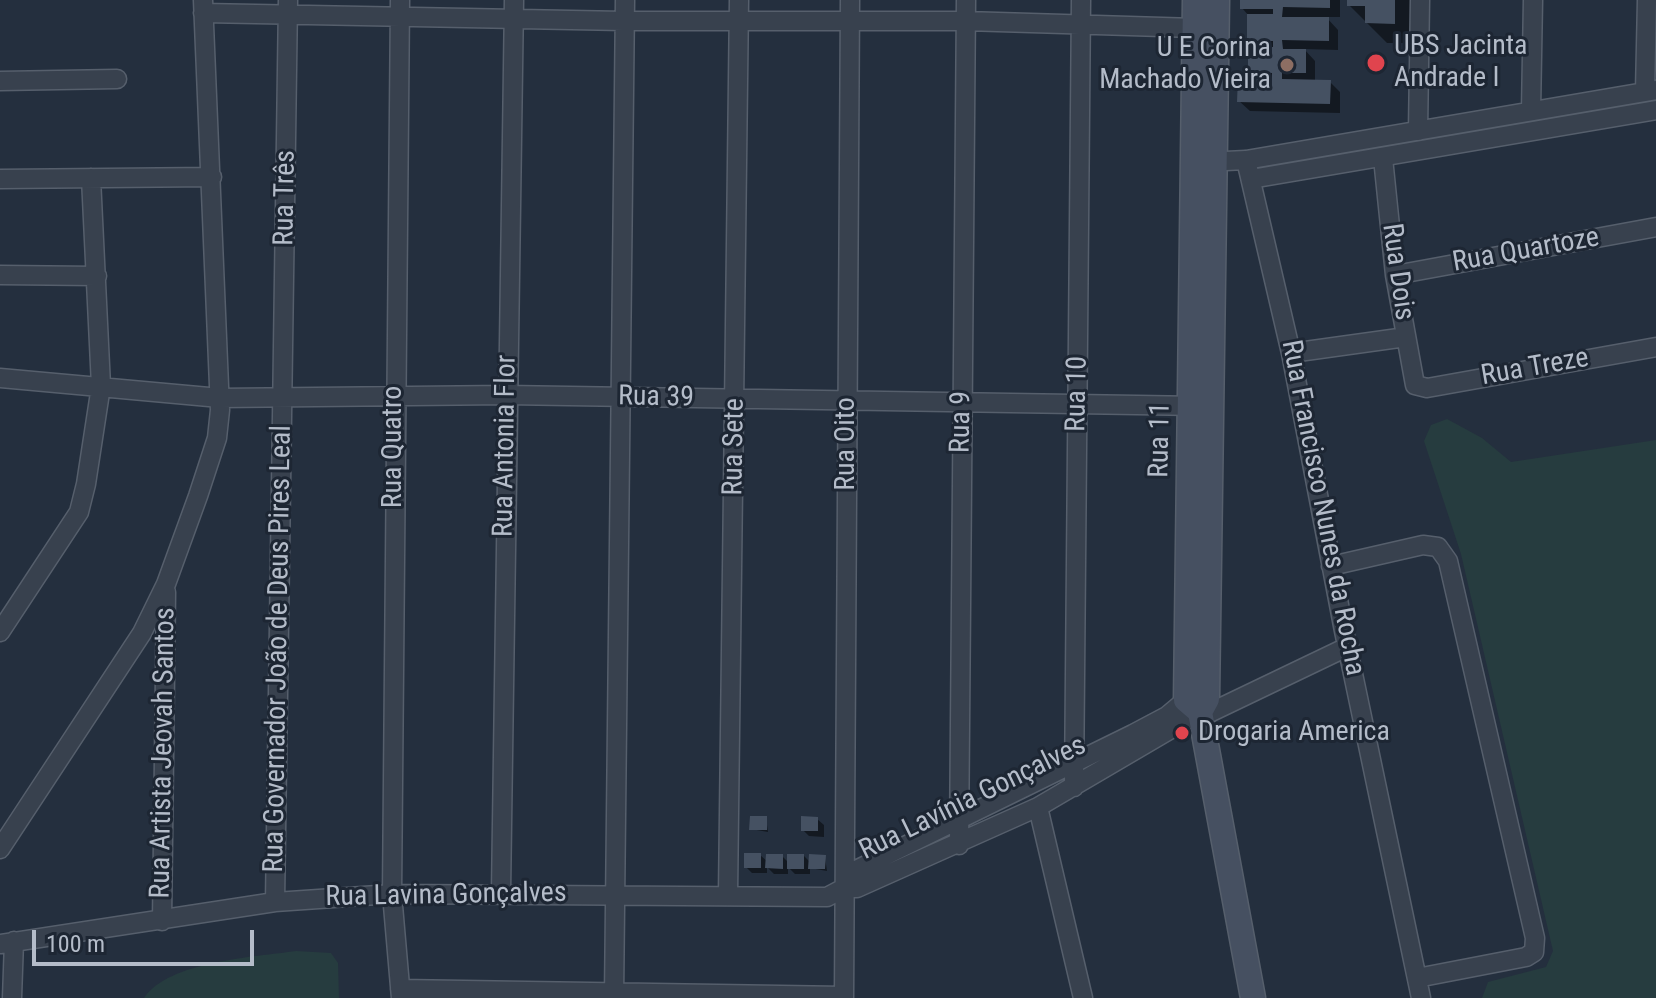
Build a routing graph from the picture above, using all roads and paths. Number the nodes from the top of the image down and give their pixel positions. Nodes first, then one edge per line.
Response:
1 (625, 0) edge
2 (739, 0) edge
3 (850, 0) edge
4 (966, 0) edge
5 (1081, 0) edge
6 (1195, 0) edge
7 (1217, 0) edge
8 (1420, 0) edge
9 (1533, 0) edge
10 (1647, 0) edge
11 (203, 6) edge
12 (288, 8) edge
13 (399, 8) edge
14 (514, 9) edge
15 (624, 21) junction
16 (738, 21) junction
17 (850, 21) junction
18 (965, 21) junction
19 (1080, 26) junction
20 (1195, 28) junction
21 (117, 79) dead end
22 (0, 81) edge
23 (1650, 91) edge
24 (1656, 110) edge
25 (1531, 111) junction
26 (1418, 131) junction
27 (1383, 158) junction
28 (1246, 160) junction
29 (1204, 162) junction
30 (212, 177) junction
31 (91, 178) junction
32 (0, 179) edge
33 (1251, 179) junction
34 (1656, 227) edge
35 (0, 275) edge
36 (1395, 275) junction
37 (97, 276) junction
38 (1406, 337) junction
39 (1656, 347) edge
40 (1291, 353) junction
41 (0, 378) edge
42 (1415, 385) joint
43 (101, 386) junction
44 (506, 395) junction
45 (284, 396) junction
46 (394, 397) junction
47 (622, 397) junction
48 (220, 398) junction
49 (735, 400) junction
50 (847, 402) junction
51 (962, 404) junction
52 (1078, 404) junction
53 (1202, 406) junction
54 (1331, 566) junction
55 (166, 584) junction
56 (0, 632) edge
57 (1349, 646) junction
58 (1199, 706) junction
59 (1071, 765) junction
60 (1074, 787) junction
61 (1038, 807) junction
62 (957, 823) junction
63 (959, 845) junction
64 (0, 849) edge
65 (844, 888) junction
66 (501, 893) junction
67 (613, 893) junction
68 (392, 894) junction
69 (728, 895) junction
70 (275, 902) junction
71 (162, 921) junction
72 (7, 942) edge
73 (1417, 978) junction
74 (400, 994) edge
75 (614, 995) edge
76 (1078, 996) edge
77 (844, 997) edge
78 (12, 998) edge
79 (1253, 998) edge
80 (1421, 998) edge

1 - 15 street
2 - 16 street, Rua Sete
3 - 17 street, Rua Oito
4 - 18 street, Rua 9
5 - 19 street, Rua 10
6 - 20 main road, Rua 11
7 - 29 main road, Rua 11
8 - 26 street
9 - 25 street
10 - 23 street
11 - 12 street
11 - 30 street
12 - 13 street
12 - 45 street, Rua Três
13 - 14 street
13 - 46 street, Rua Quatro
14 - 15 street
14 - 44 street, Rua Antonia Flor
15 - 16 street
15 - 47 street
16 - 17 street
16 - 49 street, Rua Sete
17 - 18 street
17 - 50 street, Rua Oito
18 - 19 street
18 - 51 street, Rua 9
19 - 20 street
19 - 52 street, Rua 10
20 - 29 main road, Rua 11
21 - 22 street
23 - 25 street
24 - 27 street
25 - 26 street
26 - 28 street
27 - 33 street
27 - 36 street, Rua Dois
28 - 29 street
28 - 33 street, Rua Francisco Nunes da Rocha
29 - 53 main road, Rua 11
30 - 31 street
30 - 48 street
31 - 32 street
31 - 37 street
33 - 40 street, Rua Francisco Nunes da Rocha
34 - 36 street, Rua Quartoze
35 - 37 street
36 - 38 street, Rua Dois
37 - 43 street
38 - 40 street
38 - 42 street, Rua Dois
39 - 42 street, Rua Treze
40 - 54 street, Rua Francisco Nunes da Rocha
41 - 43 street, Rua 39
43 - 48 street, Rua 39
43 - 56 street
44 - 46 street, Rua 39
44 - 47 street, Rua 39
44 - 66 street, Rua Antonia Flor
45 - 46 street, Rua 39
45 - 48 street, Rua 39
45 - 70 street, Rua Governador João de Deus Pires Leal
46 - 68 street, Rua Quatro
47 - 49 street, Rua 39
47 - 67 street
48 - 55 street
49 - 50 street, Rua 39
49 - 69 street, Rua Sete
50 - 51 street, Rua 39
50 - 65 street, Rua Oito
51 - 52 street, Rua 39
51 - 62 street, Rua 9
52 - 53 street, Rua 39
52 - 59 street, Rua 10
53 - 58 main road, Rua 11
54 - 57 street, Rua Francisco Nunes da Rocha
54 - 73 street
55 - 64 street
55 - 71 street, Rua Artista Jeovah Santos
57 - 58 street, Rua Lavínia Gonçalves
57 - 73 street, Rua Francisco Nunes da Rocha
58 - 59 street, Rua Lavínia Gonçalves
58 - 60 street, Rua Lavínia Gonçalves
58 - 79 main road, Rua 11
59 - 60 street, Rua 10
59 - 62 street, Rua Lavínia Gonçalves
60 - 61 street, Rua Lavínia Gonçalves
61 - 63 street, Rua Lavínia Gonçalves
61 - 76 street
62 - 63 street, Rua 9
62 - 65 street, Rua Lavínia Gonçalves
63 - 65 street, Rua Lavínia Gonçalves
65 - 69 street, Rua Lavina Gonçalves
65 - 77 street, Rua Oito
66 - 67 street, Rua Lavina Gonçalves
66 - 68 street, Rua Lavina Gonçalves
67 - 69 street, Rua Lavina Gonçalves
67 - 75 street
68 - 70 street, Rua Lavina Gonçalves
68 - 74 street, Rua Quatro
70 - 71 street, Rua Lavina Gonçalves
71 - 72 street, Rua Lavina Gonçalves
72 - 78 street
73 - 80 street, Rua Francisco Nunes da Rocha
74 - 75 street
75 - 77 street

